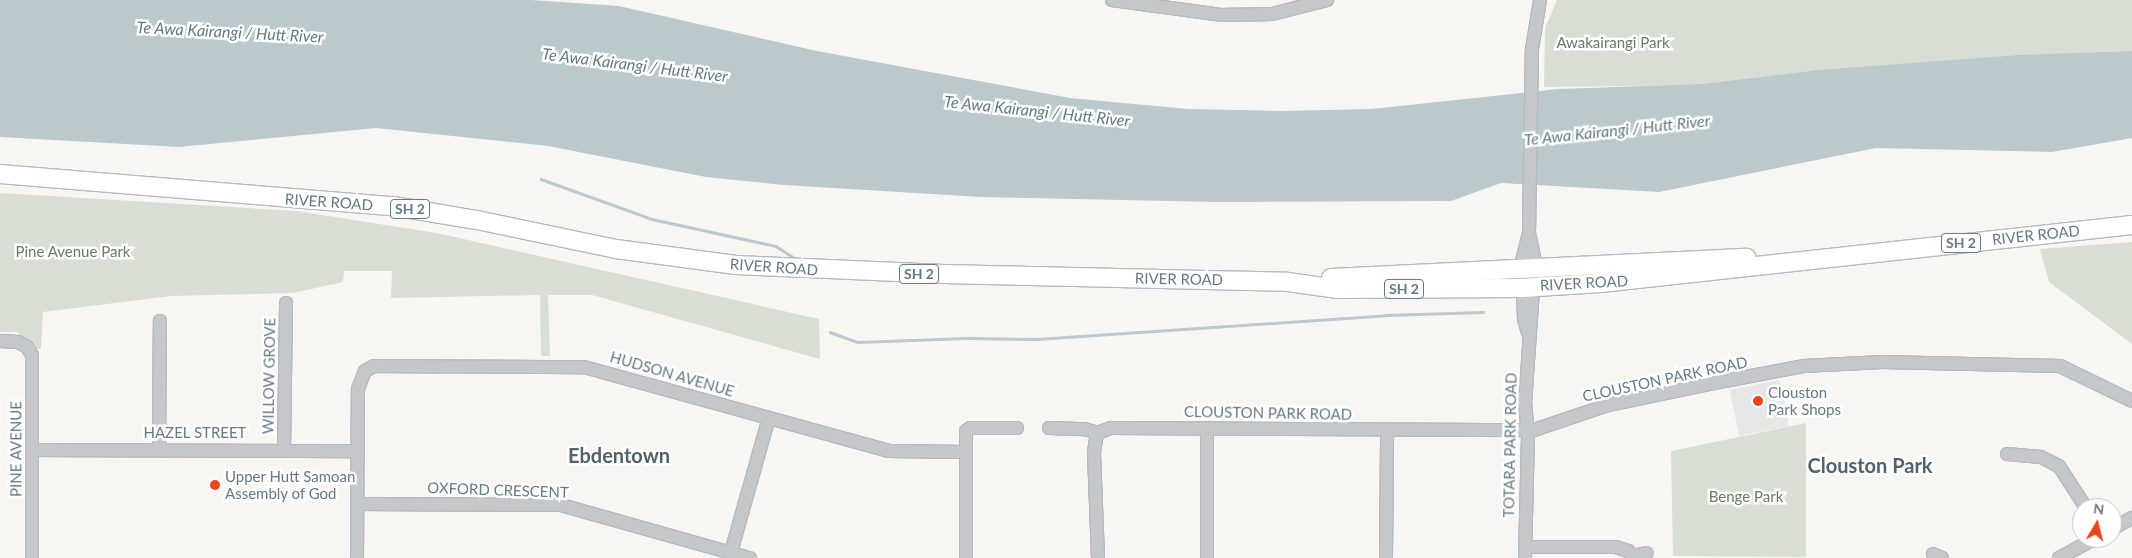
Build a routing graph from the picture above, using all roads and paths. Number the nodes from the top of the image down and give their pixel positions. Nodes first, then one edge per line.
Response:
1 (1112, 0) edge
2 (1327, 0) edge
3 (1540, 0) edge
4 (0, 174) edge
5 (0, 186) edge
6 (266, 197) junction
7 (2132, 225) edge
8 (1528, 279) junction
9 (286, 303) dead end
10 (160, 321) dead end
11 (0, 341) edge
12 (2132, 401) edge
13 (769, 418) junction
14 (1017, 428) dead end
15 (1049, 428) dead end
16 (1207, 428) junction
17 (1526, 430) junction
18 (1387, 431) junction
19 (1097, 432) junction
20 (159, 449) junction
21 (32, 450) junction
22 (284, 450) junction
23 (358, 451) junction
24 (966, 452) junction
25 (2008, 454) dead end
26 (2080, 498) edge
27 (357, 504) junction
28 (2078, 548) edge
29 (731, 552) junction
30 (1526, 553) edge
31 (1647, 554) dead end
32 (1632, 557) edge
33 (32, 558) edge
34 (357, 558) edge
35 (750, 558) edge
36 (966, 558) edge
37 (1098, 558) edge
38 (1207, 558) edge
39 (1386, 558) edge
40 (2059, 558) edge

1 - 2 street
3 - 8 street, TOTARA PARK ROAD
4 - 6 highway, RIVER ROAD / SH 2
5 - 6 highway, RIVER ROAD / SH 2
6 - 8 highway, RIVER ROAD / SH 2
7 - 8 highway, RIVER ROAD / SH 2
8 - 17 street, TOTARA PARK ROAD
9 - 22 street, WILLOW GROVE
10 - 20 street
11 - 21 street, PINE AVENUE
12 - 17 street, CLOUSTON PARK ROAD
13 - 23 street, HUDSON AVENUE
13 - 24 street, HUDSON AVENUE
13 - 29 street
14 - 24 street
15 - 19 street, CLOUSTON PARK ROAD
16 - 18 street, CLOUSTON PARK ROAD
16 - 19 street, CLOUSTON PARK ROAD
16 - 38 street
17 - 18 street, CLOUSTON PARK ROAD
17 - 30 street, TOTARA PARK ROAD
18 - 39 street
19 - 37 street
20 - 21 street, HAZEL STREET
20 - 22 street, HAZEL STREET
21 - 33 street, PINE AVENUE
22 - 23 street, HAZEL STREET
23 - 27 street
24 - 36 street
25 - 26 street
27 - 29 street, OXFORD CRESCENT
27 - 34 street
28 - 40 street
29 - 35 street, OXFORD CRESCENT
30 - 32 street
31 - 32 street

